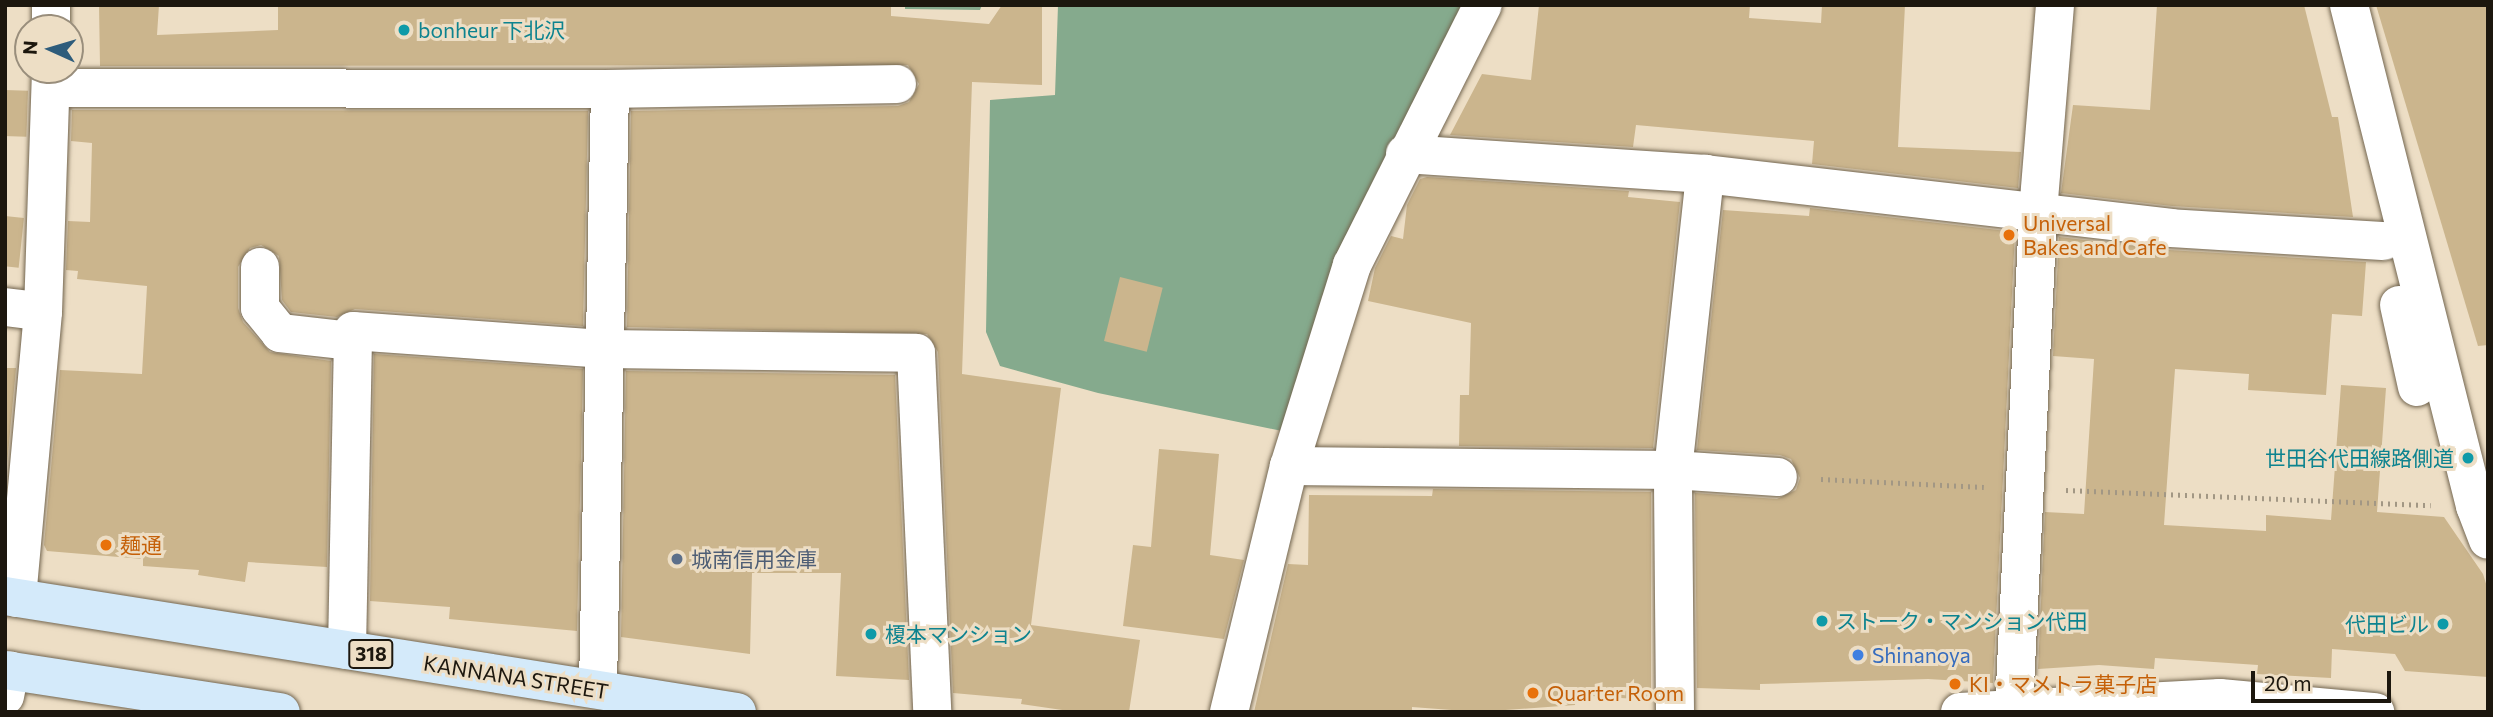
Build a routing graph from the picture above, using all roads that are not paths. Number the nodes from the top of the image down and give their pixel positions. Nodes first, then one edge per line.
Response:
1 (1483, 5) edge
2 (2055, 5) edge
3 (2349, 5) edge
4 (2340, 79) dead end
5 (84, 80) edge
6 (51, 84) edge
7 (897, 84) dead end
8 (610, 89) junction
9 (1405, 154) junction
10 (1705, 174) junction
11 (2038, 212) junction
12 (2384, 241) junction
13 (260, 267) dead end
14 (5, 307) edge
15 (43, 312) junction
16 (353, 341) junction
17 (605, 349) junction
18 (2417, 387) dead end
19 (2475, 450) edge
20 (1289, 466) junction
21 (1673, 470) junction
22 (1778, 477) road end
23 (2488, 540) edge
24 (11, 596) edge
25 (346, 650) junction
26 (7, 679) edge
27 (598, 690) junction
28 (195, 705) edge
29 (2014, 707) junction
30 (281, 712) edge
31 (737, 712) edge
32 (932, 712) edge
33 (1229, 712) edge
34 (1675, 712) edge
35 (1960, 712) edge
36 (2375, 712) edge

1 - 9 street
2 - 11 street
3 - 19 street
4 - 12 street
5 - 8 street
6 - 15 street
7 - 8 street
8 - 17 street
9 - 10 street
9 - 20 street
10 - 11 street
10 - 21 street
11 - 12 street
11 - 29 street
12 - 18 street
13 - 16 street
14 - 15 street
15 - 24 street
16 - 17 street
16 - 25 street
17 - 27 street
17 - 32 street
19 - 23 street
20 - 21 street
20 - 33 street
21 - 22 street
21 - 34 street
24 - 25 main road, KANNANA STREET / 318
25 - 27 main road, KANNANA STREET / 318
26 - 28 main road
27 - 31 main road, KANNANA STREET / 318
28 - 30 main road
29 - 35 street
29 - 36 street

